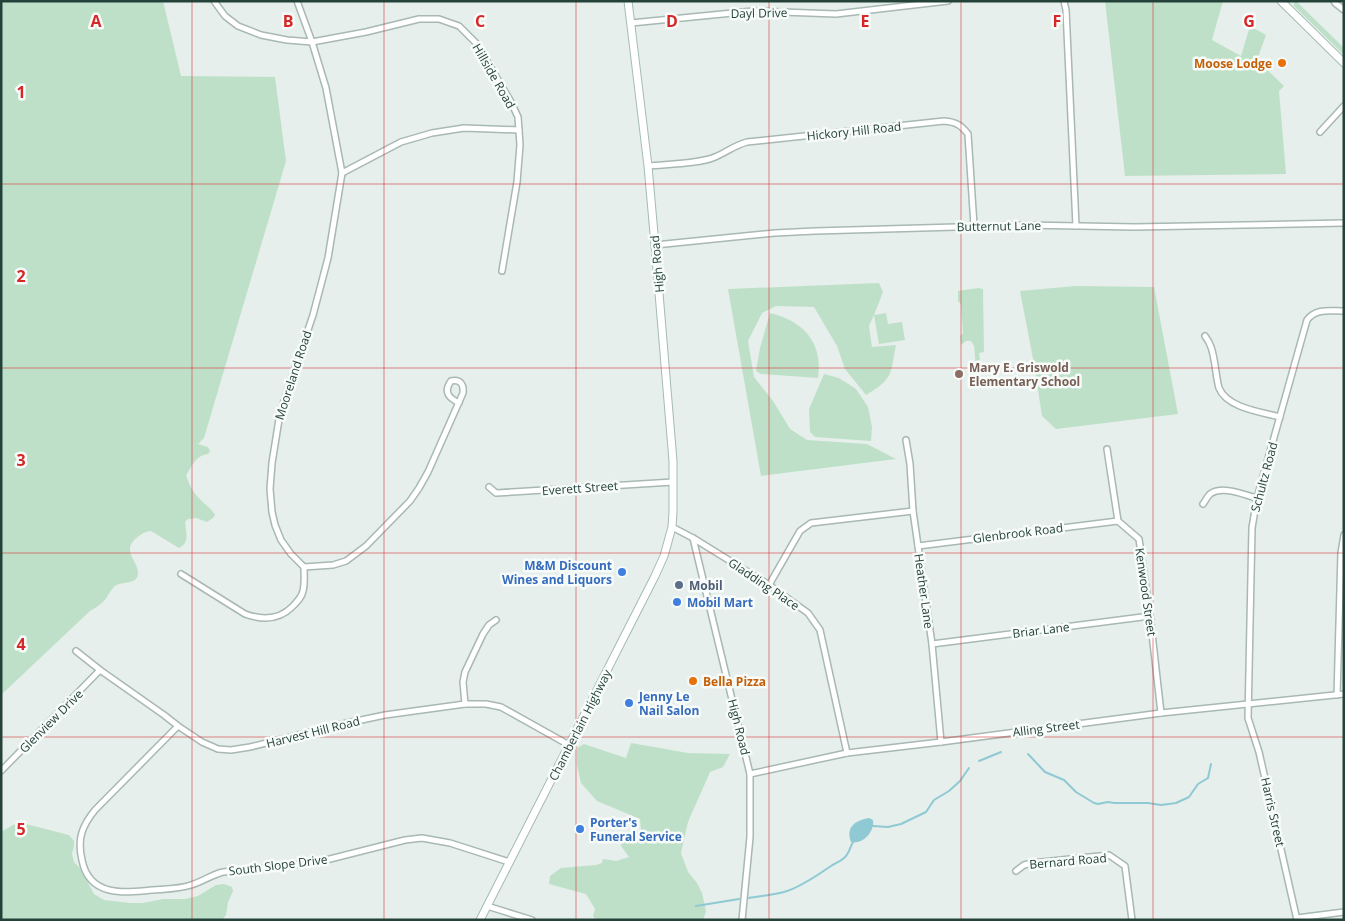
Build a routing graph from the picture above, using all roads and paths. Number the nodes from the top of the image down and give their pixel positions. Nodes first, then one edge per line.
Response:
1 (214, 1) edge
2 (297, 1) edge
3 (628, 1) edge
4 (948, 1) edge
5 (1064, 1) edge
6 (1281, 1) edge
7 (1334, 1) edge
8 (1344, 10) edge
9 (630, 23) junction
10 (312, 42) junction
11 (1344, 63) edge
12 (1344, 106) edge
13 (520, 130) junction
14 (1320, 132) dead end
15 (648, 166) junction
16 (342, 173) junction
17 (1344, 223) edge
18 (974, 226) junction
19 (1076, 226) junction
20 (655, 244) junction
21 (502, 271) dead end
22 (1344, 311) edge
23 (1205, 336) dead end
24 (459, 403) dead end
25 (1280, 417) junction
26 (906, 440) dead end
27 (1107, 450) dead end
28 (673, 482) junction
29 (489, 487) dead end
30 (1257, 498) junction
31 (1204, 504) dead end
32 (913, 511) junction
33 (1118, 521) junction
34 (672, 527) junction
35 (1344, 535) edge
36 (693, 538) junction
37 (918, 546) junction
38 (304, 567) junction
39 (181, 574) dead end
40 (769, 585) junction
41 (1150, 616) junction
42 (496, 620) dead end
43 (932, 644) junction
44 (76, 651) dead end
45 (100, 670) junction
46 (1344, 694) edge
47 (1337, 695) junction
48 (465, 704) junction
49 (1249, 705) junction
50 (1161, 713) junction
51 (178, 726) junction
52 (941, 742) junction
53 (569, 745) junction
54 (847, 753) junction
55 (1, 771) edge
56 (750, 774) junction
57 (509, 862) junction
58 (1016, 871) dead end
59 (487, 906) junction
60 (1344, 912) edge
61 (1297, 919) edge
62 (480, 920) edge
63 (532, 920) edge
64 (742, 920) edge
65 (1132, 920) edge

1 - 10 street, Hillside Road
2 - 10 street, Mooreland Road
3 - 9 main road, High Road
4 - 9 street, Dayl Drive
5 - 19 street
6 - 11 main road
7 - 8 street
9 - 15 main road, High Road
10 - 13 street, Hillside Road
10 - 16 street, Mooreland Road
12 - 14 street
13 - 16 street
13 - 21 street, Hillside Road
15 - 18 street, Hickory Hill Road
15 - 20 main road, High Road
16 - 38 street, Mooreland Road
17 - 19 street, Butternut Lane
18 - 19 street, Butternut Lane
18 - 20 street, Butternut Lane
20 - 28 main road, High Road
22 - 25 street, Schultz Road
23 - 25 street
24 - 38 street
25 - 30 street, Schultz Road
26 - 32 street, Heather Lane
27 - 33 street
28 - 29 street, Everett Street
28 - 34 main road, High Road
30 - 31 street
30 - 49 street, Schultz Road
32 - 37 street, Heather Lane
32 - 40 street
33 - 37 street, Glenbrook Road
33 - 41 street, Kenwood Street
34 - 36 street, Gladding Place
34 - 53 main road, Chamberlain Highway
35 - 47 street
36 - 40 street, Gladding Place
36 - 56 street, High Road
37 - 43 street, Heather Lane
38 - 39 street
40 - 54 street, Gladding Place
41 - 43 street, Briar Lane
41 - 50 street, Kenwood Street
42 - 48 street
43 - 52 street, Heather Lane
44 - 45 street, Harvest Hill Road
45 - 51 street, Harvest Hill Road
45 - 55 street, Glenview Drive
46 - 47 street, Alling Street
47 - 49 street, Alling Street
48 - 51 street, Harvest Hill Road
48 - 53 street, Harvest Hill Road
49 - 50 street, Alling Street
49 - 61 street, Harris Street
50 - 52 street, Alling Street
51 - 57 street, South Slope Drive
52 - 54 street, Alling Street
53 - 57 main road, Chamberlain Highway
54 - 56 street, Alling Street
56 - 64 street, High Road
57 - 59 main road, Chamberlain Highway
58 - 65 street, Bernard Road
59 - 62 main road, Chamberlain Highway
59 - 63 street
60 - 61 street

